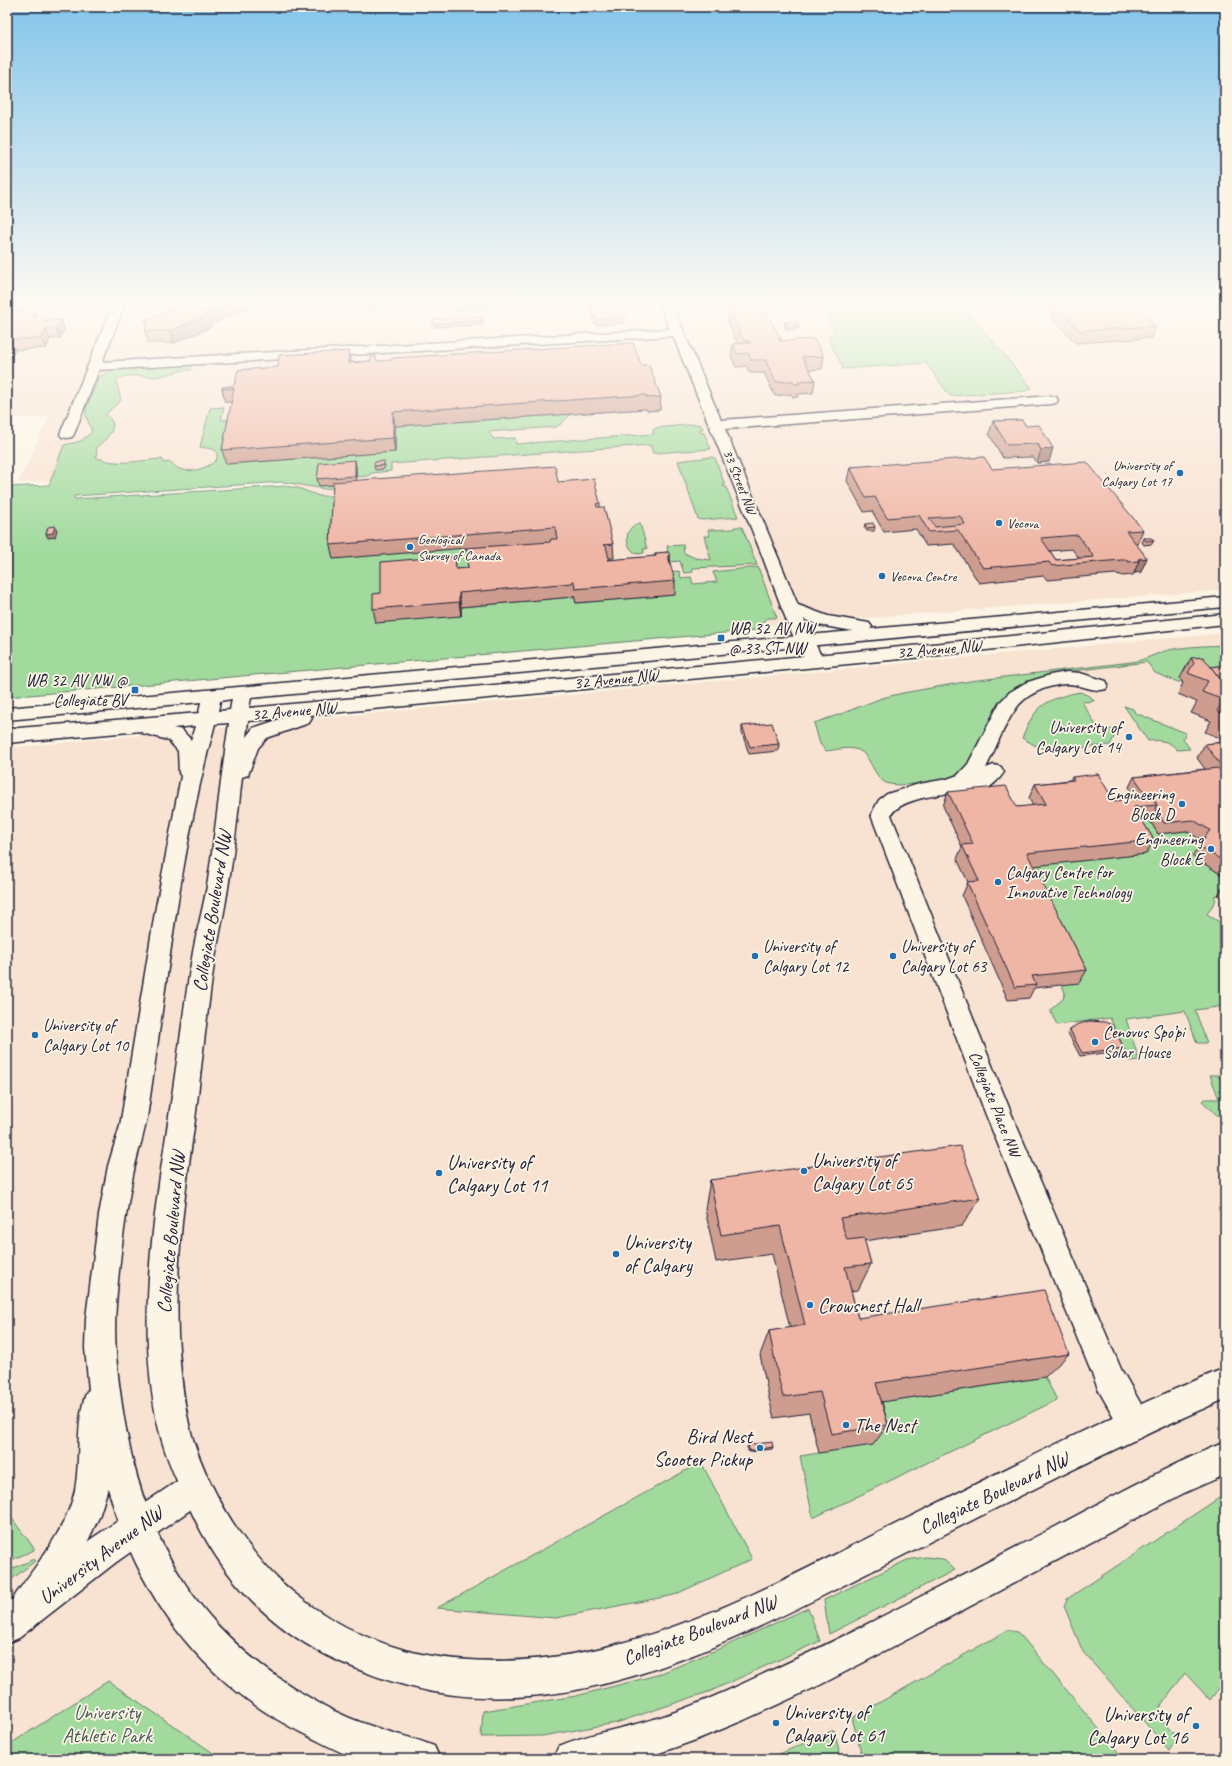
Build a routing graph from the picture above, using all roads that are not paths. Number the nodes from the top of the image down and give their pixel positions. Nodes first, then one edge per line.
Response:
1 (87, 386) edge
2 (700, 386) edge
3 (1051, 400) dead end
4 (716, 425) junction
5 (67, 434) dead end
6 (1225, 602) edge
7 (790, 607) junction
8 (1225, 619) edge
9 (906, 632) junction
10 (805, 640) junction
11 (814, 660) junction
12 (1099, 685) dead end
13 (242, 693) junction
14 (209, 707) junction
15 (331, 707) junction
16 (7, 714) edge
17 (239, 716) junction
18 (130, 725) junction
19 (7, 736) edge
20 (994, 772) dead end
21 (190, 781) junction
22 (911, 795) junction
23 (230, 797) junction
24 (101, 1369) junction
25 (1225, 1383) edge
26 (1135, 1424) junction
27 (1225, 1458) edge
28 (196, 1487) junction
29 (137, 1526) junction
30 (14, 1620) edge
31 (421, 1759) edge
32 (572, 1759) edge

1 - 5 street
2 - 4 street, 33 Street NW
3 - 4 street
4 - 7 street, 33 Street NW
6 - 9 street, 32 Avenue NW
7 - 9 street
7 - 10 street, 33 Street NW
8 - 11 street, 32 Avenue NW
9 - 10 street, 32 Avenue NW
10 - 11 street, 33 Street NW
10 - 13 street, 32 Avenue NW
11 - 15 street, 32 Avenue NW
12 - 22 street, Collegiate Place NW
13 - 14 street, 32 Avenue NW
13 - 17 street, Collegiate Boulevard NW
14 - 16 street, 32 Avenue NW
14 - 17 street, 32 Avenue NW
14 - 18 street, 32 Avenue NW
14 - 21 street
15 - 17 street, 32 Avenue NW
15 - 23 street
17 - 23 street, Collegiate Boulevard NW
18 - 19 street, 32 Avenue NW
18 - 21 street
20 - 22 street, Collegiate Place NW
21 - 24 street
22 - 26 street, Collegiate Place NW
23 - 28 street, Collegiate Boulevard NW
24 - 29 street
24 - 30 street
25 - 26 street, Collegiate Boulevard NW
26 - 28 street, Collegiate Boulevard NW
27 - 32 street
28 - 29 street, University Avenue NW
29 - 30 street, University Avenue NW
29 - 31 street

